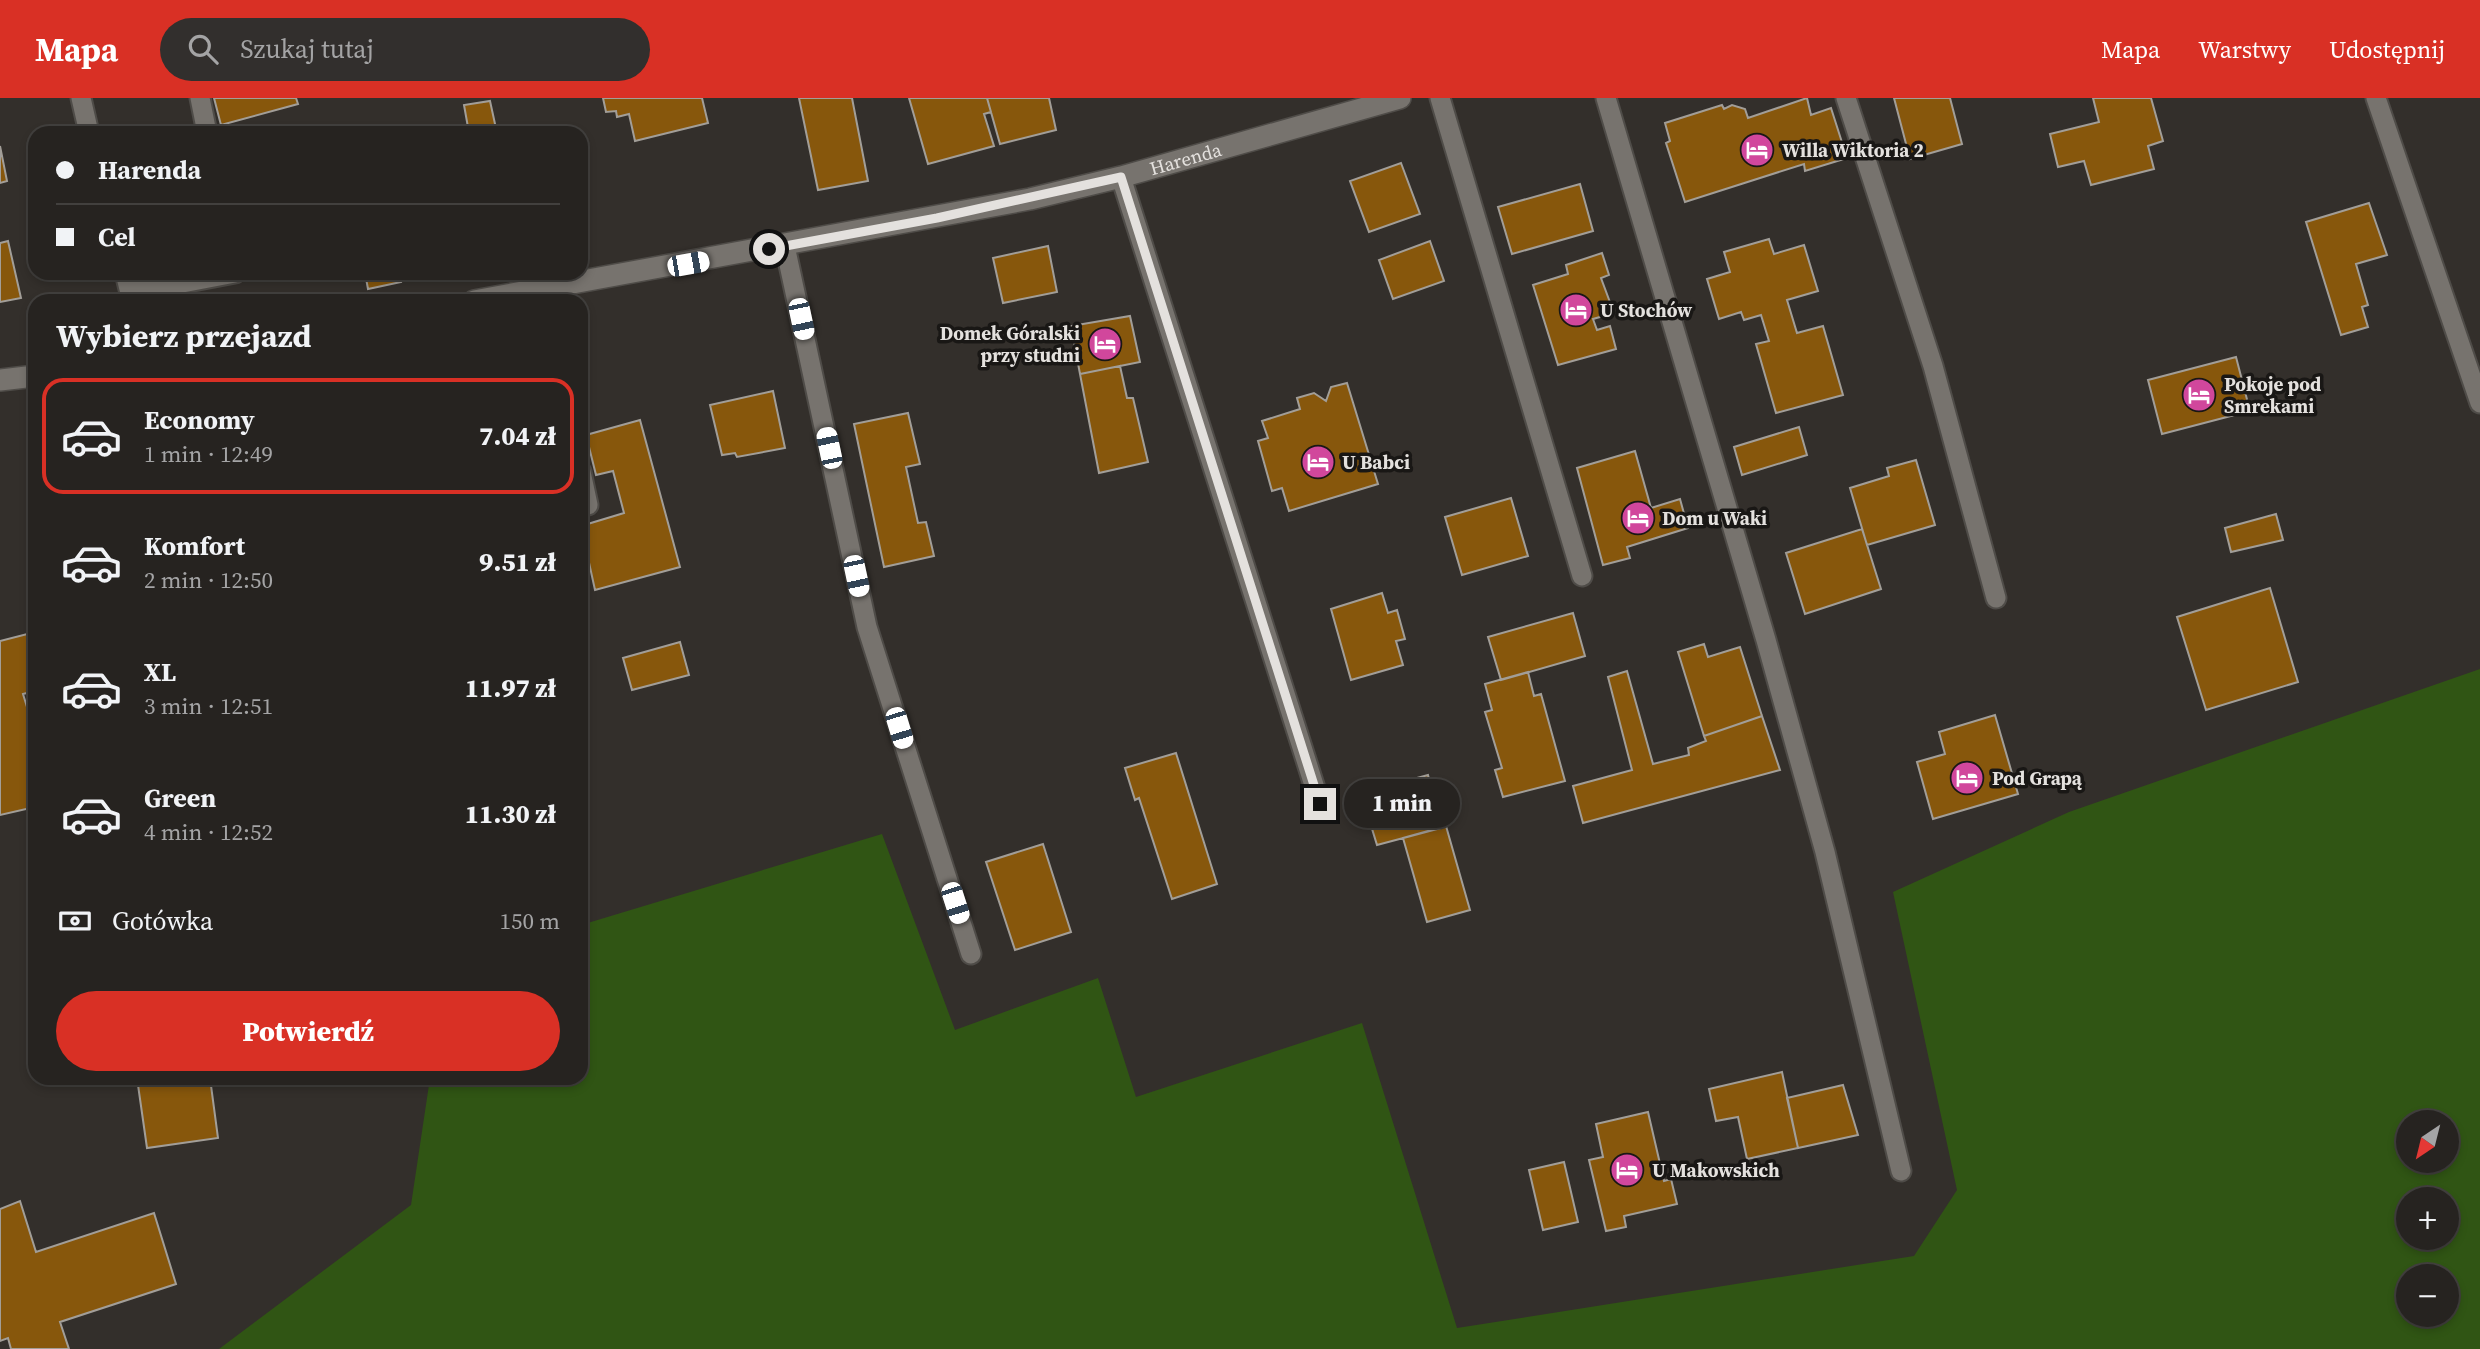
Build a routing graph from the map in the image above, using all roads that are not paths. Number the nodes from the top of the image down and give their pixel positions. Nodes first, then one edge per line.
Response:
1 (81, 98) edge
2 (200, 98) edge
3 (1401, 98) edge
4 (1440, 98) edge
5 (1606, 98) edge
6 (1846, 98) edge
7 (2376, 98) edge
8 (87, 126) edge
9 (206, 126) edge
10 (1121, 177) junction
11 (786, 246) junction
12 (204, 280) edge
13 (144, 294) edge
14 (549, 294) edge
15 (28, 377) edge
16 (0, 380) edge
17 (2480, 403) edge
18 (1582, 576) dead end
19 (1996, 598) dead end
20 (1320, 804) dead end
21 (971, 954) dead end
22 (1901, 1171) dead end

1 - 8 lane
2 - 9 lane
3 - 10 street, Harenda
4 - 18 lane
5 - 22 lane
6 - 19 lane
7 - 17 lane
10 - 11 street, Harenda
10 - 20 lane
11 - 14 street, Harenda
11 - 21 lane
12 - 13 lane
15 - 16 street

